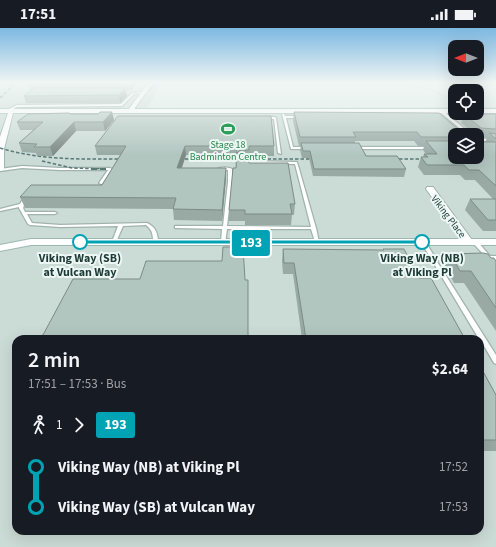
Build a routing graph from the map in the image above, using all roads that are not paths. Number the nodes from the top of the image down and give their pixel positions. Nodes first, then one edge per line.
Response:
1 (15, 106) edge
2 (134, 106) edge
3 (130, 111) junction
4 (265, 111) junction
5 (441, 111) junction
6 (448, 111) edge
7 (484, 111) edge
8 (496, 111) edge
9 (6, 113) edge
10 (283, 114) junction
11 (307, 117) edge
12 (258, 118) edge
13 (266, 118) junction
14 (262, 122) edge
15 (275, 122) junction
16 (462, 128) edge
17 (484, 140) edge
18 (496, 141) edge
19 (315, 148) edge
20 (346, 148) edge
21 (432, 148) edge
22 (280, 153) dead end
23 (242, 162) edge
24 (215, 169) edge
25 (0, 170) edge
26 (101, 183) edge
27 (430, 189) dead end
28 (26, 196) edge
29 (22, 205) junction
30 (0, 210) edge
31 (24, 213) junction
32 (55, 213) dead end
33 (121, 224) junction
34 (177, 227) dead end
35 (225, 227) junction
36 (314, 228) junction
37 (114, 242) junction
38 (156, 242) junction
39 (317, 242) junction
40 (423, 242) junction
41 (472, 242) junction
42 (496, 242) edge
43 (223, 243) junction
44 (0, 248) edge
45 (434, 258) junction
46 (466, 258) edge
47 (482, 258) edge
48 (490, 258) junction
49 (496, 258) edge
50 (496, 266) edge
51 (480, 335) edge
52 (484, 341) edge
53 (496, 361) edge

1 - 9 lane
2 - 3 street
3 - 4 street
3 - 9 street
4 - 10 street
4 - 13 lane
5 - 6 street
5 - 10 street
5 - 16 lane
7 - 8 street
9 - 25 street
10 - 11 lane
10 - 19 lane
12 - 13 lane
13 - 15 lane
14 - 15 lane
15 - 22 lane
17 - 18 lane
20 - 21 lane
23 - 36 lane
24 - 35 lane
25 - 26 lane
27 - 41 street, Viking Place
28 - 29 lane
29 - 30 lane
29 - 31 lane
31 - 32 lane
31 - 33 lane
33 - 37 lane
33 - 38 lane
34 - 35 lane
35 - 36 lane
35 - 43 lane
36 - 39 lane
37 - 38 street
37 - 44 street
38 - 43 street
39 - 40 street
39 - 43 street
40 - 41 street
40 - 45 lane
41 - 42 street
41 - 48 lane
45 - 46 lane
45 - 51 lane
47 - 48 lane
48 - 49 lane
48 - 50 lane
52 - 53 lane

